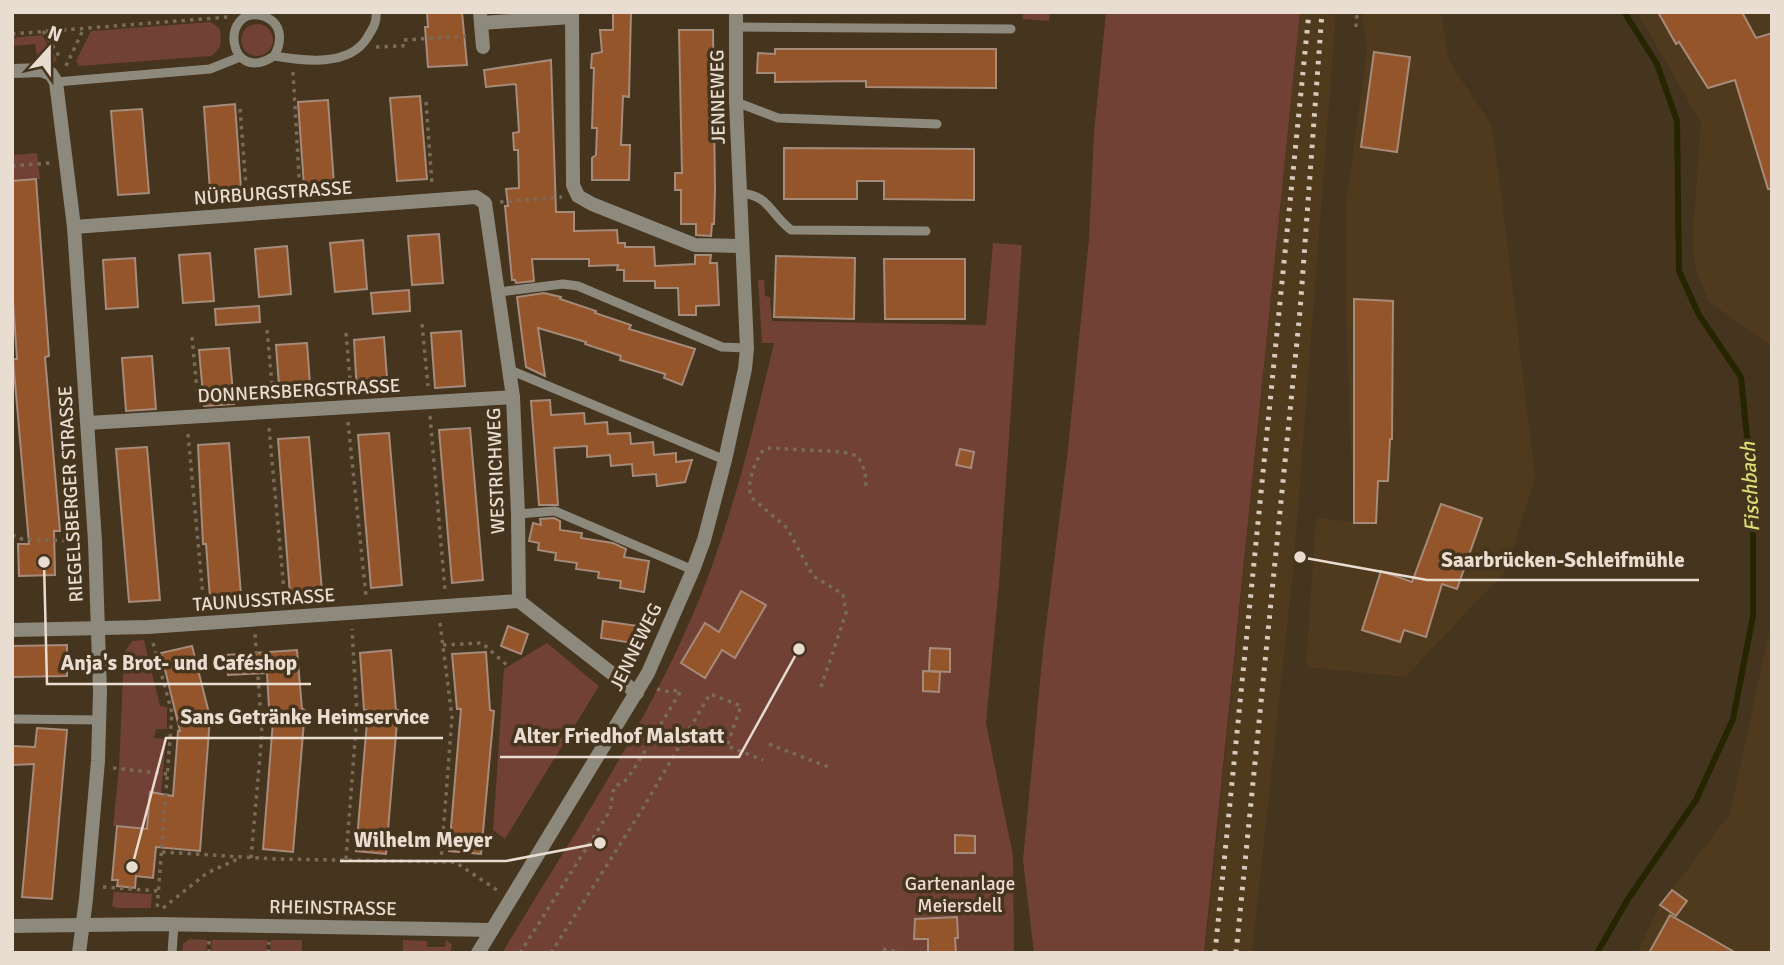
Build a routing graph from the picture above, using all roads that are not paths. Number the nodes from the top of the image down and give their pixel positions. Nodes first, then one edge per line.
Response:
1 (376, 12) edge
2 (572, 15) edge
3 (736, 19) edge
4 (481, 29) edge
5 (1011, 29) dead end
6 (274, 56) junction
7 (240, 57) junction
8 (12, 71) edge
9 (56, 82) junction
10 (736, 102) junction
11 (937, 124) dead end
12 (739, 193) junction
13 (476, 197) joint
14 (74, 228) junction
15 (926, 231) dead end
16 (741, 246) junction
17 (499, 292) junction
18 (747, 348) junction
19 (510, 370) junction
20 (513, 397) junction
21 (88, 423) junction
22 (725, 460) junction
23 (518, 514) junction
24 (694, 570) junction
25 (519, 601) junction
26 (97, 629) junction
27 (12, 630) edge
28 (637, 693) junction
29 (12, 719) edge
30 (100, 720) junction
31 (174, 924) junction
32 (82, 925) junction
33 (12, 926) edge
34 (492, 930) junction
35 (79, 953) edge
36 (172, 953) edge
37 (478, 953) edge

1 - 6 lane
2 - 4 street
2 - 16 street
3 - 5 lane
3 - 10 street, JENNEWEG
6 - 7 lane
6 - 7 lane
7 - 9 lane
8 - 9 street
9 - 14 street, RIEGELSBERGER STRASSE
10 - 11 lane
10 - 12 street, JENNEWEG
12 - 15 lane
12 - 16 street, JENNEWEG
13 - 14 street, NÜRBURGSTRASSE
13 - 17 street, WESTRICHWEG
14 - 21 street, RIEGELSBERGER STRASSE
16 - 18 street, JENNEWEG
17 - 18 lane
17 - 19 street, WESTRICHWEG
18 - 22 street, JENNEWEG
19 - 20 street, WESTRICHWEG
19 - 22 lane
20 - 21 street, DONNERSBERGSTRASSE
20 - 23 street, WESTRICHWEG
21 - 26 street, RIEGELSBERGER STRASSE
22 - 24 street, JENNEWEG
23 - 24 lane
23 - 25 street, WESTRICHWEG
24 - 28 street, JENNEWEG
25 - 26 street, TAUNUSSTRASSE
25 - 28 street
26 - 27 street, TAUNUSSTRASSE
26 - 30 street, RIEGELSBERGER STRASSE
28 - 34 street, JENNEWEG
29 - 30 lane
30 - 32 street, RIEGELSBERGER STRASSE
31 - 32 street, RHEINSTRASSE
31 - 34 street, RHEINSTRASSE
31 - 36 lane
32 - 33 street, RHEINSTRASSE
32 - 35 street, RIEGELSBERGER STRASSE
34 - 37 street, JENNEWEG

